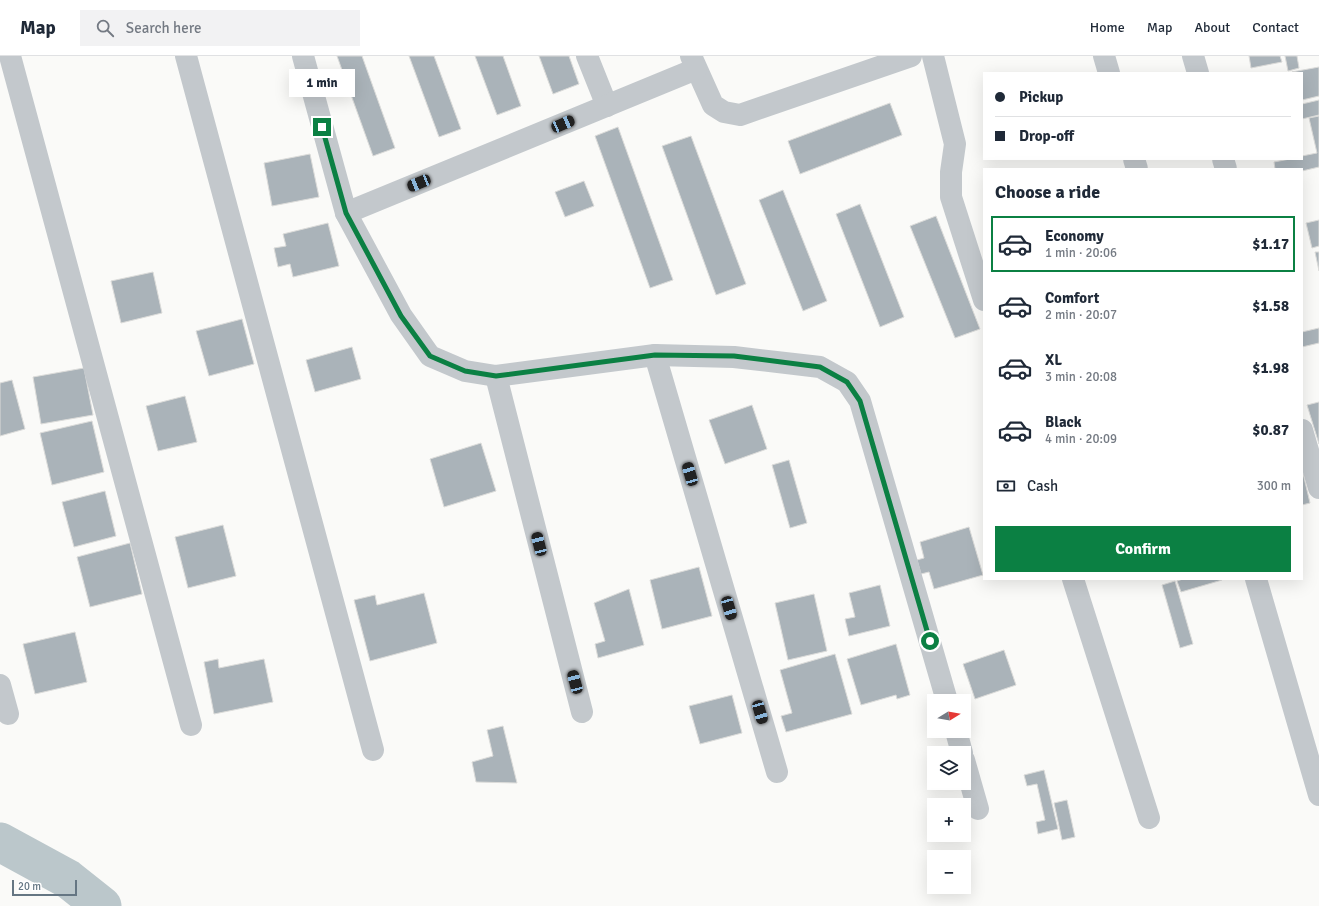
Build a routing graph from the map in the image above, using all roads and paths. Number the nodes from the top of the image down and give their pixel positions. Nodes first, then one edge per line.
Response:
1 (10, 56) edge
2 (186, 56) edge
3 (302, 56) edge
4 (587, 56) edge
5 (911, 56) edge
6 (933, 56) edge
7 (1104, 56) edge
8 (1193, 56) edge
9 (693, 62) edge
10 (1109, 72) edge
11 (1198, 72) edge
12 (607, 106) junction
13 (346, 213) junction
14 (983, 297) edge
15 (655, 355) junction
16 (496, 376) junction
17 (1303, 433) edge
18 (1319, 488) edge
19 (1073, 580) edge
20 (1256, 580) edge
21 (0, 685) edge
22 (945, 694) edge
23 (582, 712) dead end
24 (8, 714) dead end
25 (192, 725) dead end
26 (372, 750) dead end
27 (777, 772) dead end
28 (971, 784) edge
29 (1319, 795) edge
30 (978, 809) dead end
31 (1149, 818) dead end

1 - 25 street
2 - 26 street
3 - 13 street
4 - 12 street
5 - 9 street
6 - 14 street
7 - 10 street
8 - 11 street
9 - 12 street
12 - 13 street
13 - 16 street
15 - 16 street
15 - 22 street
15 - 27 street
16 - 23 street
17 - 18 street
19 - 31 street
20 - 29 street
21 - 24 street
28 - 30 street

